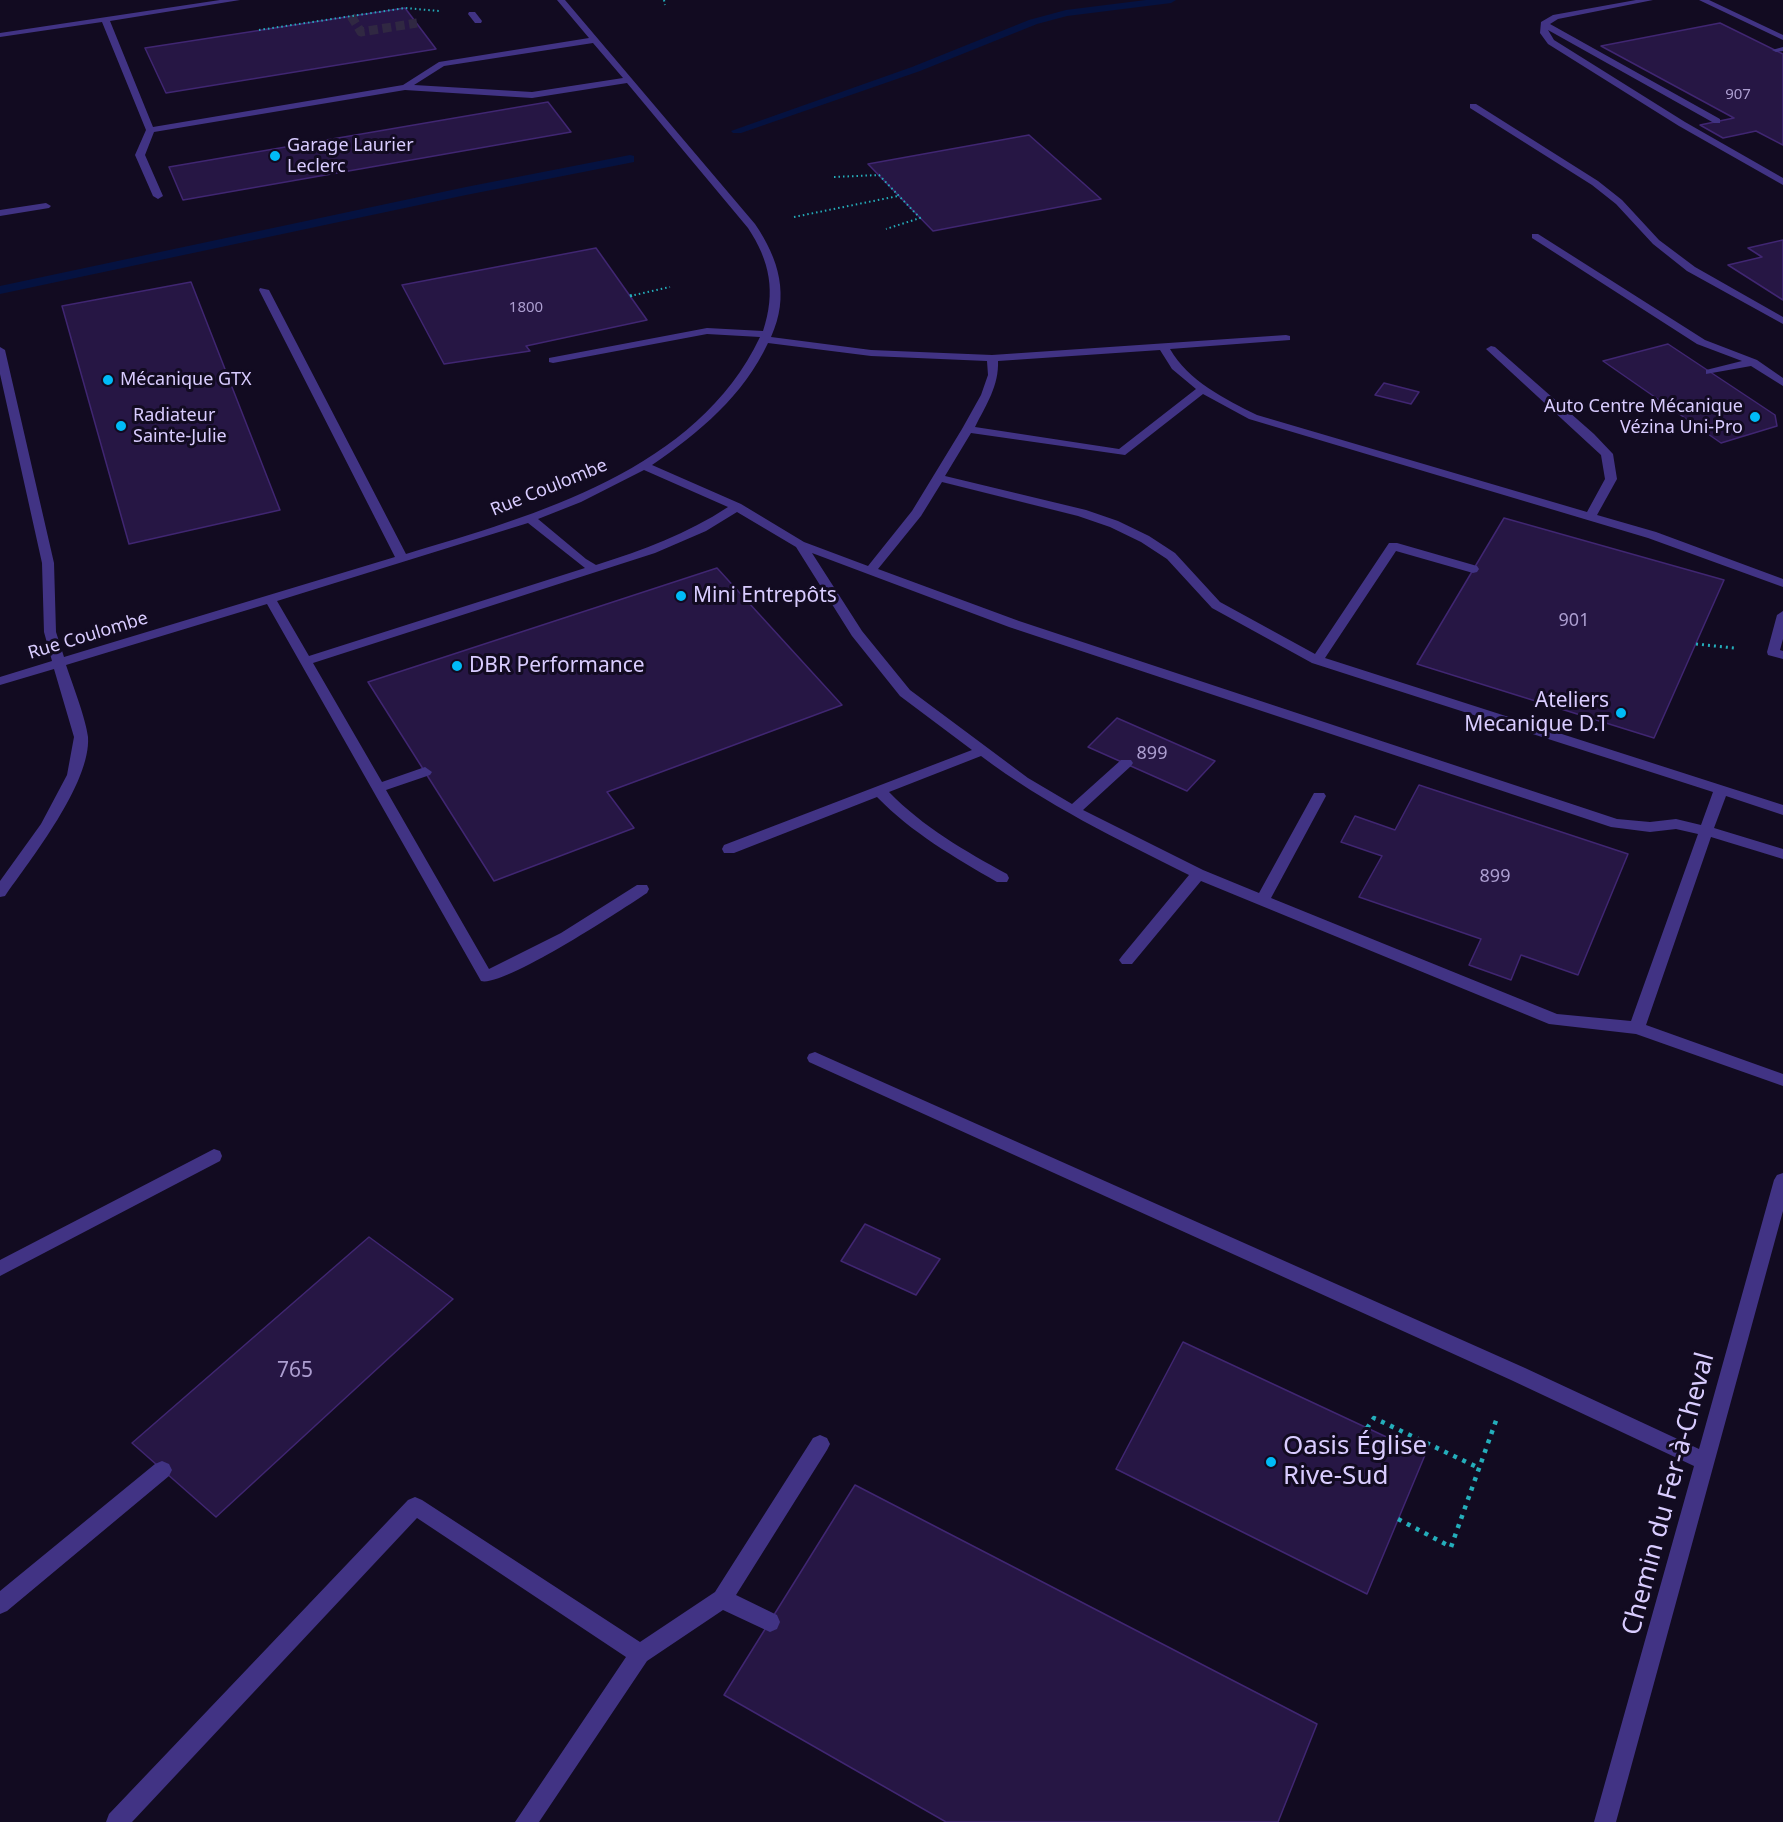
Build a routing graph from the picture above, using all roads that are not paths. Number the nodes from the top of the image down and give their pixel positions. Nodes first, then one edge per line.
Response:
1 (236, 0) edge
2 (561, 0) edge
3 (1649, 0) edge
4 (1703, 0) edge
5 (105, 19) junction
6 (1544, 24) junction
7 (0, 34) edge
8 (1783, 38) edge
9 (595, 40) junction
10 (629, 80) junction
11 (405, 87) junction
12 (1473, 106) dead end
13 (1717, 122) dead end
14 (150, 130) junction
15 (1783, 182) edge
16 (158, 196) dead end
17 (46, 206) dead end
18 (0, 213) edge
19 (1535, 236) dead end
20 (264, 290) dead end
21 (1783, 321) edge
22 (766, 336) junction
23 (1286, 338) dead end
24 (1163, 346) junction
25 (1491, 349) dead end
26 (0, 350) edge
27 (992, 358) junction
28 (553, 360) dead end
29 (1753, 362) junction
30 (1710, 372) dead end
31 (1783, 382) edge
32 (1204, 388) junction
33 (968, 429) junction
34 (643, 465) junction
35 (940, 478) junction
36 (737, 507) junction
37 (1592, 516) junction
38 (530, 518) junction
39 (800, 544) junction
40 (402, 558) junction
41 (595, 569) junction
42 (1473, 569) dead end
43 (870, 571) junction
44 (1783, 583) edge
45 (270, 599) junction
46 (1783, 615) edge
47 (1783, 655) edge
48 (1317, 660) junction
49 (306, 661) junction
50 (58, 664) junction
51 (0, 681) edge
52 (982, 751) junction
53 (1126, 763) dead end
54 (425, 772) dead end
55 (379, 788) junction
56 (879, 790) junction
57 (1721, 790) junction
58 (1319, 796) dead end
59 (1783, 810) edge
60 (1072, 811) junction
61 (1706, 831) junction
62 (729, 849) dead end
63 (1783, 854) edge
64 (1198, 874) junction
65 (1002, 878) dead end
66 (642, 889) dead end
67 (0, 892) edge
68 (1262, 901) junction
69 (1127, 960) dead end
70 (1637, 1028) junction
71 (815, 1058) dead end
72 (1783, 1080) edge
73 (214, 1156) dead end
74 (1783, 1180) edge
75 (0, 1269) edge
76 (820, 1444) dead end
77 (1706, 1462) junction
78 (162, 1470) dead end
79 (722, 1599) junction
80 (0, 1603) edge
81 (770, 1622) dead end
82 (640, 1654) junction
83 (117, 1822) edge
84 (526, 1822) edge
85 (1605, 1822) edge

1 - 5 street
2 - 9 street, Rue Coulombe
3 - 6 street
4 - 8 street
5 - 7 street
5 - 14 street
6 - 13 street
6 - 15 street
9 - 10 street, Rue Coulombe
9 - 11 street
10 - 11 street
10 - 22 street, Rue Coulombe
11 - 14 street
12 - 21 street
14 - 16 street
17 - 18 street
19 - 29 street
20 - 40 street
22 - 27 street
22 - 28 street
22 - 34 street, Rue Coulombe
23 - 24 street
24 - 27 street
24 - 32 street
25 - 37 street
26 - 50 street
27 - 33 street
29 - 30 street
29 - 31 street
32 - 33 street
32 - 37 street
33 - 35 street
34 - 36 street
34 - 38 street, Rue Coulombe
35 - 43 street
35 - 48 street
36 - 39 street
36 - 41 street
37 - 44 street
38 - 40 street, Rue Coulombe
38 - 41 street
39 - 43 street
39 - 52 street
40 - 45 street, Rue Coulombe
41 - 49 street
42 - 48 street
43 - 61 street
45 - 49 street
45 - 50 street, Rue Coulombe
46 - 47 street
48 - 57 street
49 - 55 street
50 - 51 street, Rue Coulombe
50 - 67 street
52 - 56 street
52 - 60 street
53 - 60 street
54 - 55 street
55 - 66 street
56 - 62 street
56 - 65 street
57 - 59 street
57 - 61 street
58 - 68 street
60 - 64 street
61 - 63 street
61 - 70 street
64 - 68 street
64 - 69 street
68 - 70 street
70 - 72 street
71 - 77 street
73 - 75 street
74 - 77 street, Chemin du Fer-à-Cheval
76 - 79 street
77 - 85 street, Chemin du Fer-à-Cheval
78 - 80 street
79 - 81 street
79 - 82 street
82 - 83 street
82 - 84 street

